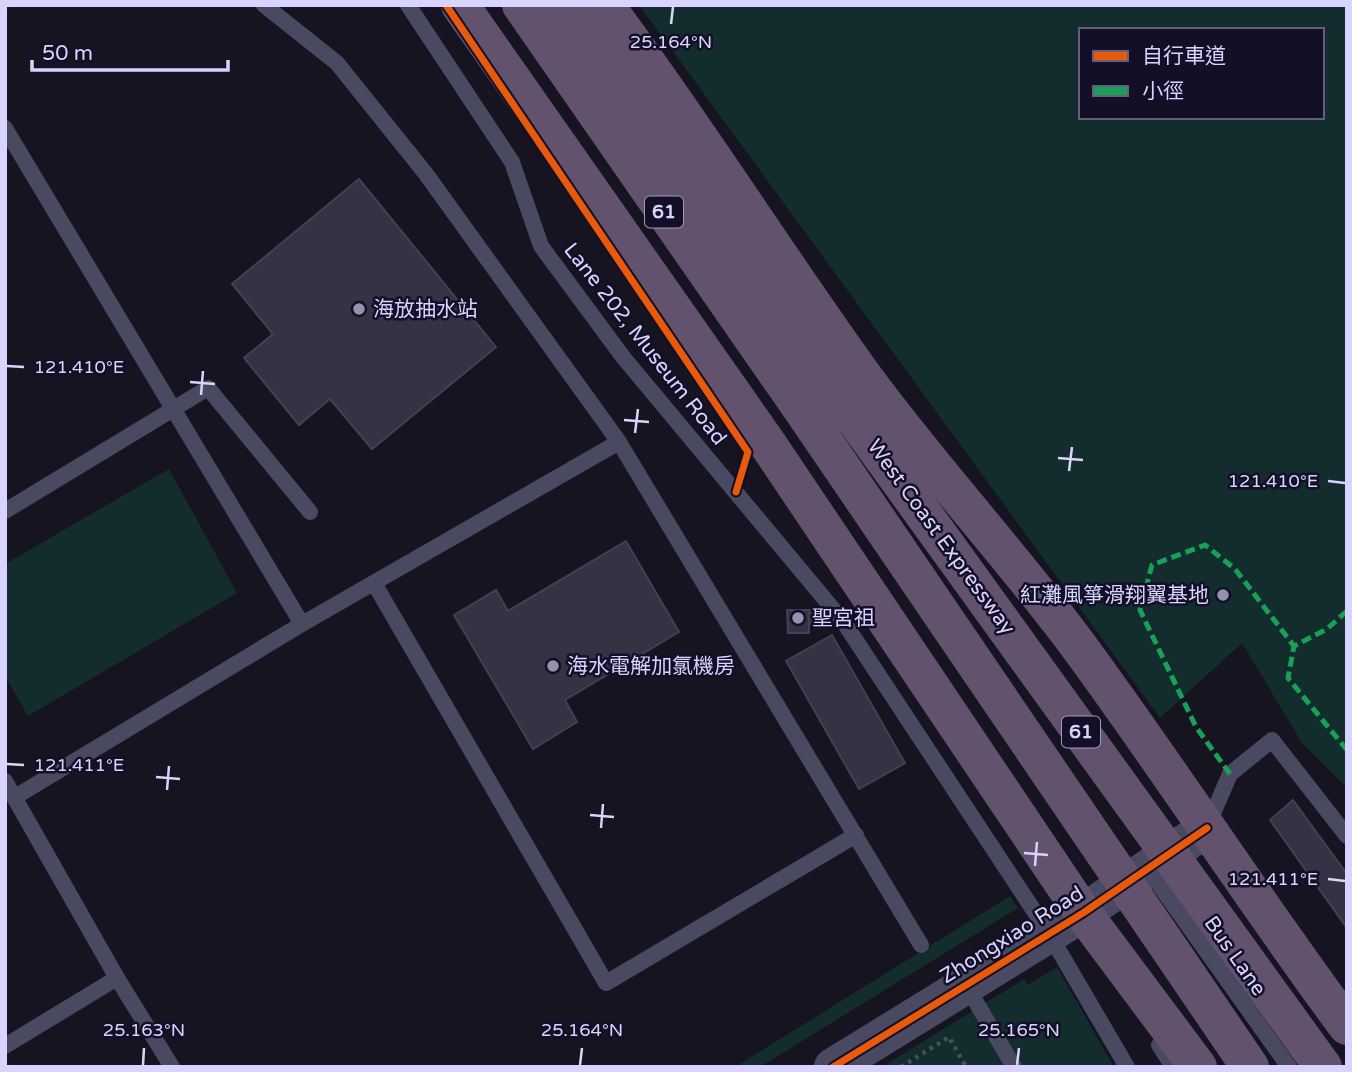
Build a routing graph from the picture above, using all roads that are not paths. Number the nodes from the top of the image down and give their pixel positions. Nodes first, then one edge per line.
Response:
1 (264, 5) edge
2 (408, 5) edge
3 (460, 5) edge
4 (521, 5) edge
5 (561, 5) edge
6 (605, 5) edge
7 (5, 128) edge
8 (174, 407) junction
9 (619, 442) junction
10 (5, 511) edge
11 (310, 512) dead end
12 (374, 583) junction
13 (302, 624) junction
14 (5, 780) edge
15 (15, 797) junction
16 (1208, 828) junction
17 (856, 835) junction
18 (1347, 836) edge
19 (1148, 869) junction
20 (1083, 913) junction
21 (1048, 932) junction
22 (921, 944) dead end
23 (117, 978) junction
24 (965, 984) junction
25 (1347, 1004) edge
26 (1347, 1026) edge
27 (5, 1046) edge
28 (172, 1067) edge
29 (833, 1067) edge
30 (1014, 1067) edge
31 (1126, 1067) edge
32 (1173, 1067) edge
33 (1198, 1067) edge
34 (1250, 1067) edge
35 (1289, 1067) edge
36 (1324, 1067) edge

1 - 9 lane
2 - 21 lane, Lane 202, Museum Road
3 - 20 highway
4 - 34 highway, West Coast Expressway / 61, bridge
5 - 36 highway, West Coast Expressway / 61, bridge
6 - 16 highway
7 - 8 lane
8 - 10 lane
8 - 11 lane
8 - 13 lane
9 - 12 lane
9 - 17 lane
12 - 13 lane
12 - 17 lane
13 - 15 lane
14 - 15 lane
15 - 23 lane
16 - 18 lane
16 - 19 street, Zhongxiao Road
16 - 25 lane
16 - 26 highway
17 - 22 lane
19 - 20 street, Zhongxiao Road
19 - 35 lane, Bus Lane
20 - 21 street, Zhongxiao Road
20 - 32 lane
20 - 33 highway
21 - 24 street, Zhongxiao Road
21 - 31 lane, Lane 202, Museum Road
23 - 27 lane
23 - 28 lane
24 - 29 street, Zhongxiao Road
24 - 30 lane

